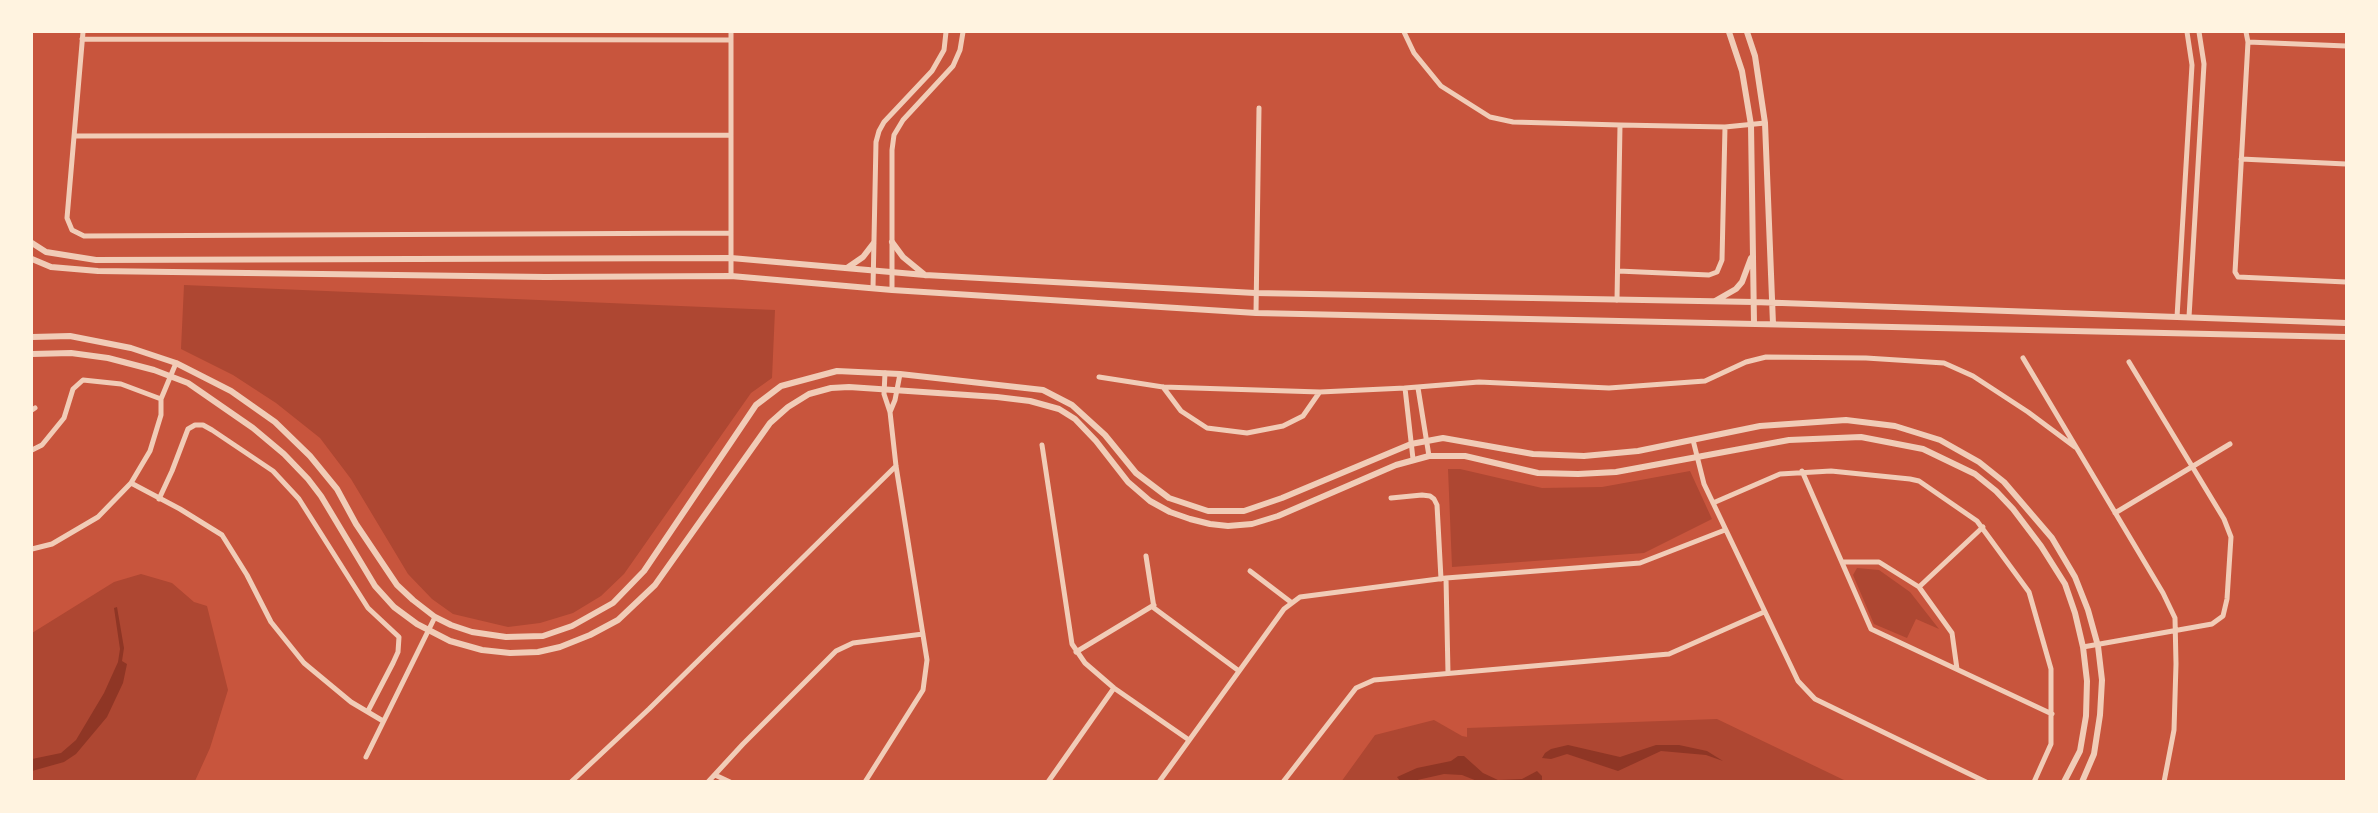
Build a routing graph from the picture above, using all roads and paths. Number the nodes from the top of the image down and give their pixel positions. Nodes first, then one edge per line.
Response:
1 (501, 32) edge
2 (731, 32) edge
3 (946, 32) edge
4 (963, 32) edge
5 (1404, 32) edge
6 (1729, 32) edge
7 (1747, 32) edge
8 (2186, 32) edge
9 (2199, 32) edge
10 (2246, 32) edge
11 (82, 35) edge
12 (501, 40) junction
13 (731, 40) junction
14 (2248, 42) junction
15 (2347, 46) edge
16 (1259, 108) dead end
17 (1765, 123) junction
18 (1620, 125) junction
19 (1751, 125) junction
20 (1725, 127) junction
21 (731, 135) junction
22 (74, 136) junction
23 (2242, 159) junction
24 (2347, 164) edge
25 (730, 233) junction
26 (892, 242) junction
27 (32, 243) edge
28 (873, 244) junction
29 (1754, 250) junction
30 (731, 258) junction
31 (32, 259) edge
32 (846, 268) junction
33 (873, 271) junction
34 (1618, 271) junction
35 (892, 272) junction
36 (925, 275) junction
37 (731, 276) junction
38 (2347, 282) edge
39 (873, 288) junction
40 (892, 290) junction
41 (1255, 293) junction
42 (1617, 300) junction
43 (1714, 302) junction
44 (1754, 302) junction
45 (1773, 303) junction
46 (1256, 313) junction
47 (2177, 317) junction
48 (2189, 317) junction
49 (1754, 323) junction
50 (2347, 323) edge
51 (1773, 324) junction
52 (32, 337) edge
53 (2347, 337) edge
54 (32, 354) edge
55 (2023, 358) dead end
56 (2129, 362) dead end
57 (176, 363) junction
58 (885, 373) junction
59 (900, 374) junction
60 (169, 375) junction
61 (1099, 377) dead end
62 (1163, 387) junction
63 (1405, 388) junction
64 (1418, 388) junction
65 (884, 389) junction
66 (896, 390) junction
67 (1320, 392) junction
68 (161, 399) junction
69 (890, 412) junction
70 (1692, 440) junction
71 (1426, 441) junction
72 (1411, 444) junction
73 (2230, 444) dead end
74 (1042, 445) dead end
75 (2076, 447) junction
76 (32, 450) edge
77 (1429, 456) junction
78 (1697, 457) junction
79 (1413, 459) junction
80 (896, 466) junction
81 (2192, 466) junction
82 (1802, 471) junction
83 (131, 483) junction
84 (1391, 498) dead end
85 (159, 499) junction
86 (1713, 503) junction
87 (2115, 513) junction
88 (1983, 527) junction
89 (1725, 530) junction
90 (32, 549) edge
91 (1146, 556) dead end
92 (1842, 562) junction
93 (1250, 571) dead end
94 (1443, 578) junction
95 (1919, 587) junction
96 (1292, 603) junction
97 (1154, 606) junction
98 (1764, 612) junction
99 (435, 617) junction
100 (428, 630) junction
101 (2176, 630) junction
102 (923, 634) junction
103 (2098, 646) junction
104 (2083, 648) junction
105 (1076, 652) junction
106 (1957, 669) junction
107 (1239, 671) junction
108 (1448, 673) junction
109 (1114, 688) junction
110 (368, 711) junction
111 (2052, 715) junction
112 (383, 721) junction
113 (1189, 740) junction
114 (366, 757) dead end
115 (715, 775) junction
116 (571, 782) edge
117 (708, 782) edge
118 (730, 782) edge
119 (865, 782) edge
120 (1048, 782) edge
121 (1159, 782) edge
122 (1283, 782) edge
123 (1986, 782) edge
124 (2034, 782) edge
125 (2064, 782) edge
126 (2082, 782) edge
127 (2164, 782) edge

1 - 12 street
2 - 13 street
3 - 28 street
4 - 26 street
5 - 18 street
6 - 19 street
7 - 17 street
8 - 47 street
9 - 48 street
10 - 14 street
11 - 12 street
11 - 22 street
12 - 13 street
13 - 21 street
14 - 15 street
14 - 23 street
16 - 41 street
17 - 19 street
17 - 45 street
18 - 20 street
18 - 34 street
19 - 20 street
19 - 29 street
20 - 34 street
21 - 22 street
21 - 25 street
22 - 25 street
23 - 24 street
23 - 38 street
25 - 30 street
26 - 35 street
26 - 36 street
27 - 30 street
28 - 32 street
28 - 33 street
29 - 43 street
29 - 44 street
30 - 32 street
30 - 37 street
31 - 37 street
32 - 33 street
33 - 35 street
33 - 39 street
34 - 42 street
35 - 36 street
35 - 40 street
36 - 41 street
37 - 39 street
39 - 40 street
40 - 46 street
41 - 42 street
41 - 46 street
42 - 43 street
43 - 44 street
44 - 45 street
44 - 49 street
45 - 47 street
45 - 51 street
46 - 49 street
47 - 48 street
48 - 50 street
49 - 51 street
51 - 53 street
52 - 57 street
54 - 60 street
55 - 75 street
56 - 81 street
57 - 60 street
57 - 99 street
58 - 59 street
58 - 65 street
58 - 99 street
59 - 66 street
59 - 72 street
60 - 68 street
60 - 100 street
61 - 62 street
62 - 67 street
62 - 67 street
63 - 64 street
63 - 67 street
63 - 72 street
64 - 71 street
64 - 75 street
65 - 66 street
65 - 69 street
65 - 100 street
66 - 69 street
66 - 79 street
68 - 76 street
68 - 83 street
69 - 80 street
70 - 71 street
70 - 78 street
70 - 103 street
71 - 72 street
71 - 77 street
72 - 79 street
73 - 81 street
74 - 105 street
75 - 87 street
77 - 78 street
77 - 79 street
78 - 86 street
78 - 104 street
80 - 102 street
80 - 116 street
81 - 87 street
81 - 101 street
82 - 86 street
82 - 88 street
82 - 92 street
83 - 85 street
83 - 90 street
84 - 94 street
85 - 110 street
85 - 110 street
86 - 89 street
87 - 101 street
88 - 95 street
88 - 111 street
89 - 94 street
89 - 98 street
91 - 97 street
92 - 95 street
92 - 106 street
93 - 96 street
94 - 96 street
94 - 108 street
95 - 106 street
96 - 107 street
97 - 105 street
97 - 107 street
98 - 108 street
98 - 123 street
99 - 100 street
100 - 112 street
101 - 103 street
101 - 127 street
102 - 115 street
102 - 119 street
103 - 104 street
103 - 126 street
104 - 125 street
105 - 109 street
106 - 111 street
107 - 113 street
108 - 122 street
109 - 113 street
109 - 120 street
110 - 112 street
111 - 124 street
112 - 114 street
113 - 121 street
115 - 117 street
115 - 118 street

